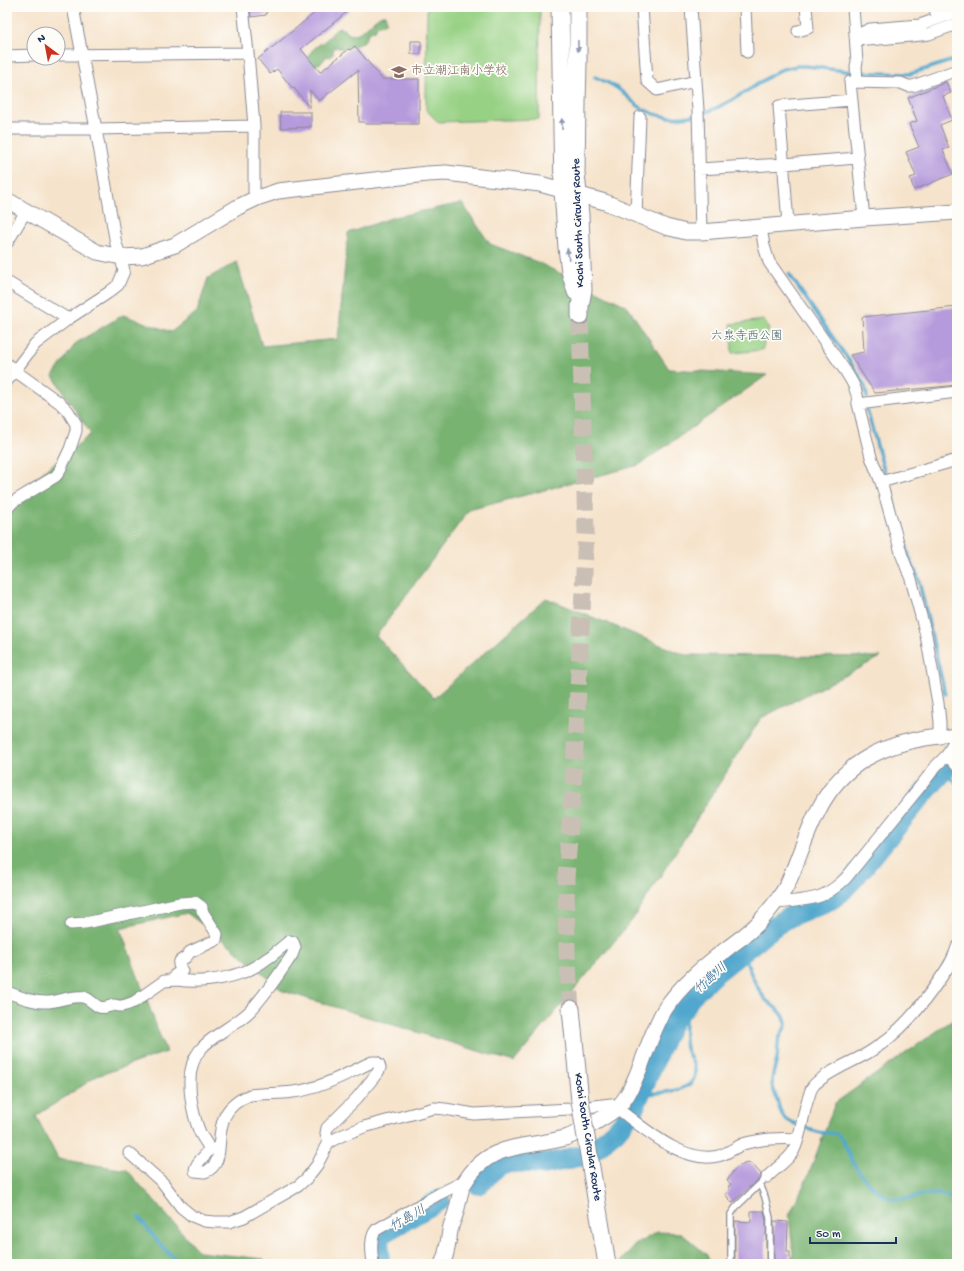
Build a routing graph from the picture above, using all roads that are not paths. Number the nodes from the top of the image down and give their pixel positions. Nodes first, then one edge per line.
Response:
1 (73, 7) edge
2 (243, 7) edge
3 (560, 7) edge
4 (578, 7) edge
5 (642, 7) edge
6 (692, 7) edge
7 (745, 7) edge
8 (806, 7) edge
9 (853, 7) edge
10 (935, 7) edge
11 (957, 12) edge
12 (937, 19) junction
13 (957, 24) edge
14 (921, 30) junction
15 (798, 31) dead end
16 (855, 36) junction
17 (747, 52) dead end
18 (248, 53) junction
19 (26, 55) edge
20 (66, 55) edge
21 (82, 55) junction
22 (7, 56) edge
23 (957, 70) edge
24 (857, 76) junction
25 (696, 81) junction
26 (852, 100) junction
27 (640, 117) dead end
28 (254, 126) junction
29 (7, 129) edge
30 (96, 129) junction
31 (857, 158) junction
32 (784, 164) junction
33 (699, 169) junction
34 (570, 192) junction
35 (257, 198) junction
36 (7, 200) edge
37 (26, 211) junction
38 (957, 212) edge
39 (636, 215) junction
40 (864, 218) junction
41 (788, 224) junction
42 (761, 227) junction
43 (701, 232) junction
44 (7, 243) edge
45 (121, 257) junction
46 (7, 282) edge
47 (580, 311) tunnel mouth
48 (68, 319) junction
49 (11, 367) edge
50 (7, 380) edge
51 (957, 392) edge
52 (858, 404) junction
53 (957, 460) edge
54 (880, 482) junction
55 (7, 509) edge
56 (957, 735) edge
57 (940, 736) junction
58 (952, 761) edge
59 (775, 903) junction
60 (71, 924) dead end
61 (957, 947) edge
62 (177, 980) junction
63 (7, 992) edge
64 (570, 1009) tunnel mouth
65 (624, 1114) junction
66 (798, 1139) junction
67 (329, 1142) junction
68 (129, 1153) dead end
69 (468, 1180) junction
70 (763, 1180) junction
71 (372, 1264) edge
72 (442, 1264) edge
73 (607, 1264) edge
74 (731, 1264) edge
75 (770, 1264) edge

1 - 21 street
2 - 18 street
34 -> 3 main road, Kochi South Circular Route
4 -> 34 main road, Kochi South Circular Route
5 - 25 street
6 - 25 street
7 - 17 street
8 - 15 street
9 - 16 street
10 - 12 street
11 - 12 street
12 - 14 street
13 - 14 street
14 - 16 street
16 - 24 street
18 - 21 street
18 - 28 street
19 - 22 street
20 - 21 street
21 - 30 street
23 - 24 street
24 - 26 street
25 - 33 street
26 - 31 street
26 - 32 street
27 - 39 street
28 - 30 street
28 - 35 street
29 - 30 street
30 - 45 street
31 - 32 street
31 - 40 street
32 - 33 street
32 - 41 street
33 - 43 street
34 - 35 street
34 - 39 street
34 - 47 main road, Kochi South Circular Route
35 - 45 street
36 - 37 street
37 - 44 street
37 - 45 street
38 - 40 street
39 - 43 street
40 - 41 street
41 - 42 street
42 - 43 street
42 - 52 street
45 - 48 street
46 - 48 street
48 - 49 street
49 - 50 street
49 - 55 street
51 - 52 street
52 - 54 street
53 - 54 street
54 - 57 street
56 - 57 street
56 - 58 street
57 - 59 street
58 - 59 street
59 - 65 street
60 - 62 street
61 - 66 street
62 - 63 street
62 - 67 street
64 - 73 main road, Kochi South Circular Route, bridge
65 - 66 street
65 - 67 street
65 - 69 street
66 - 70 street
67 - 68 street
69 - 71 street
69 - 72 street
70 - 74 lane
70 - 75 lane

